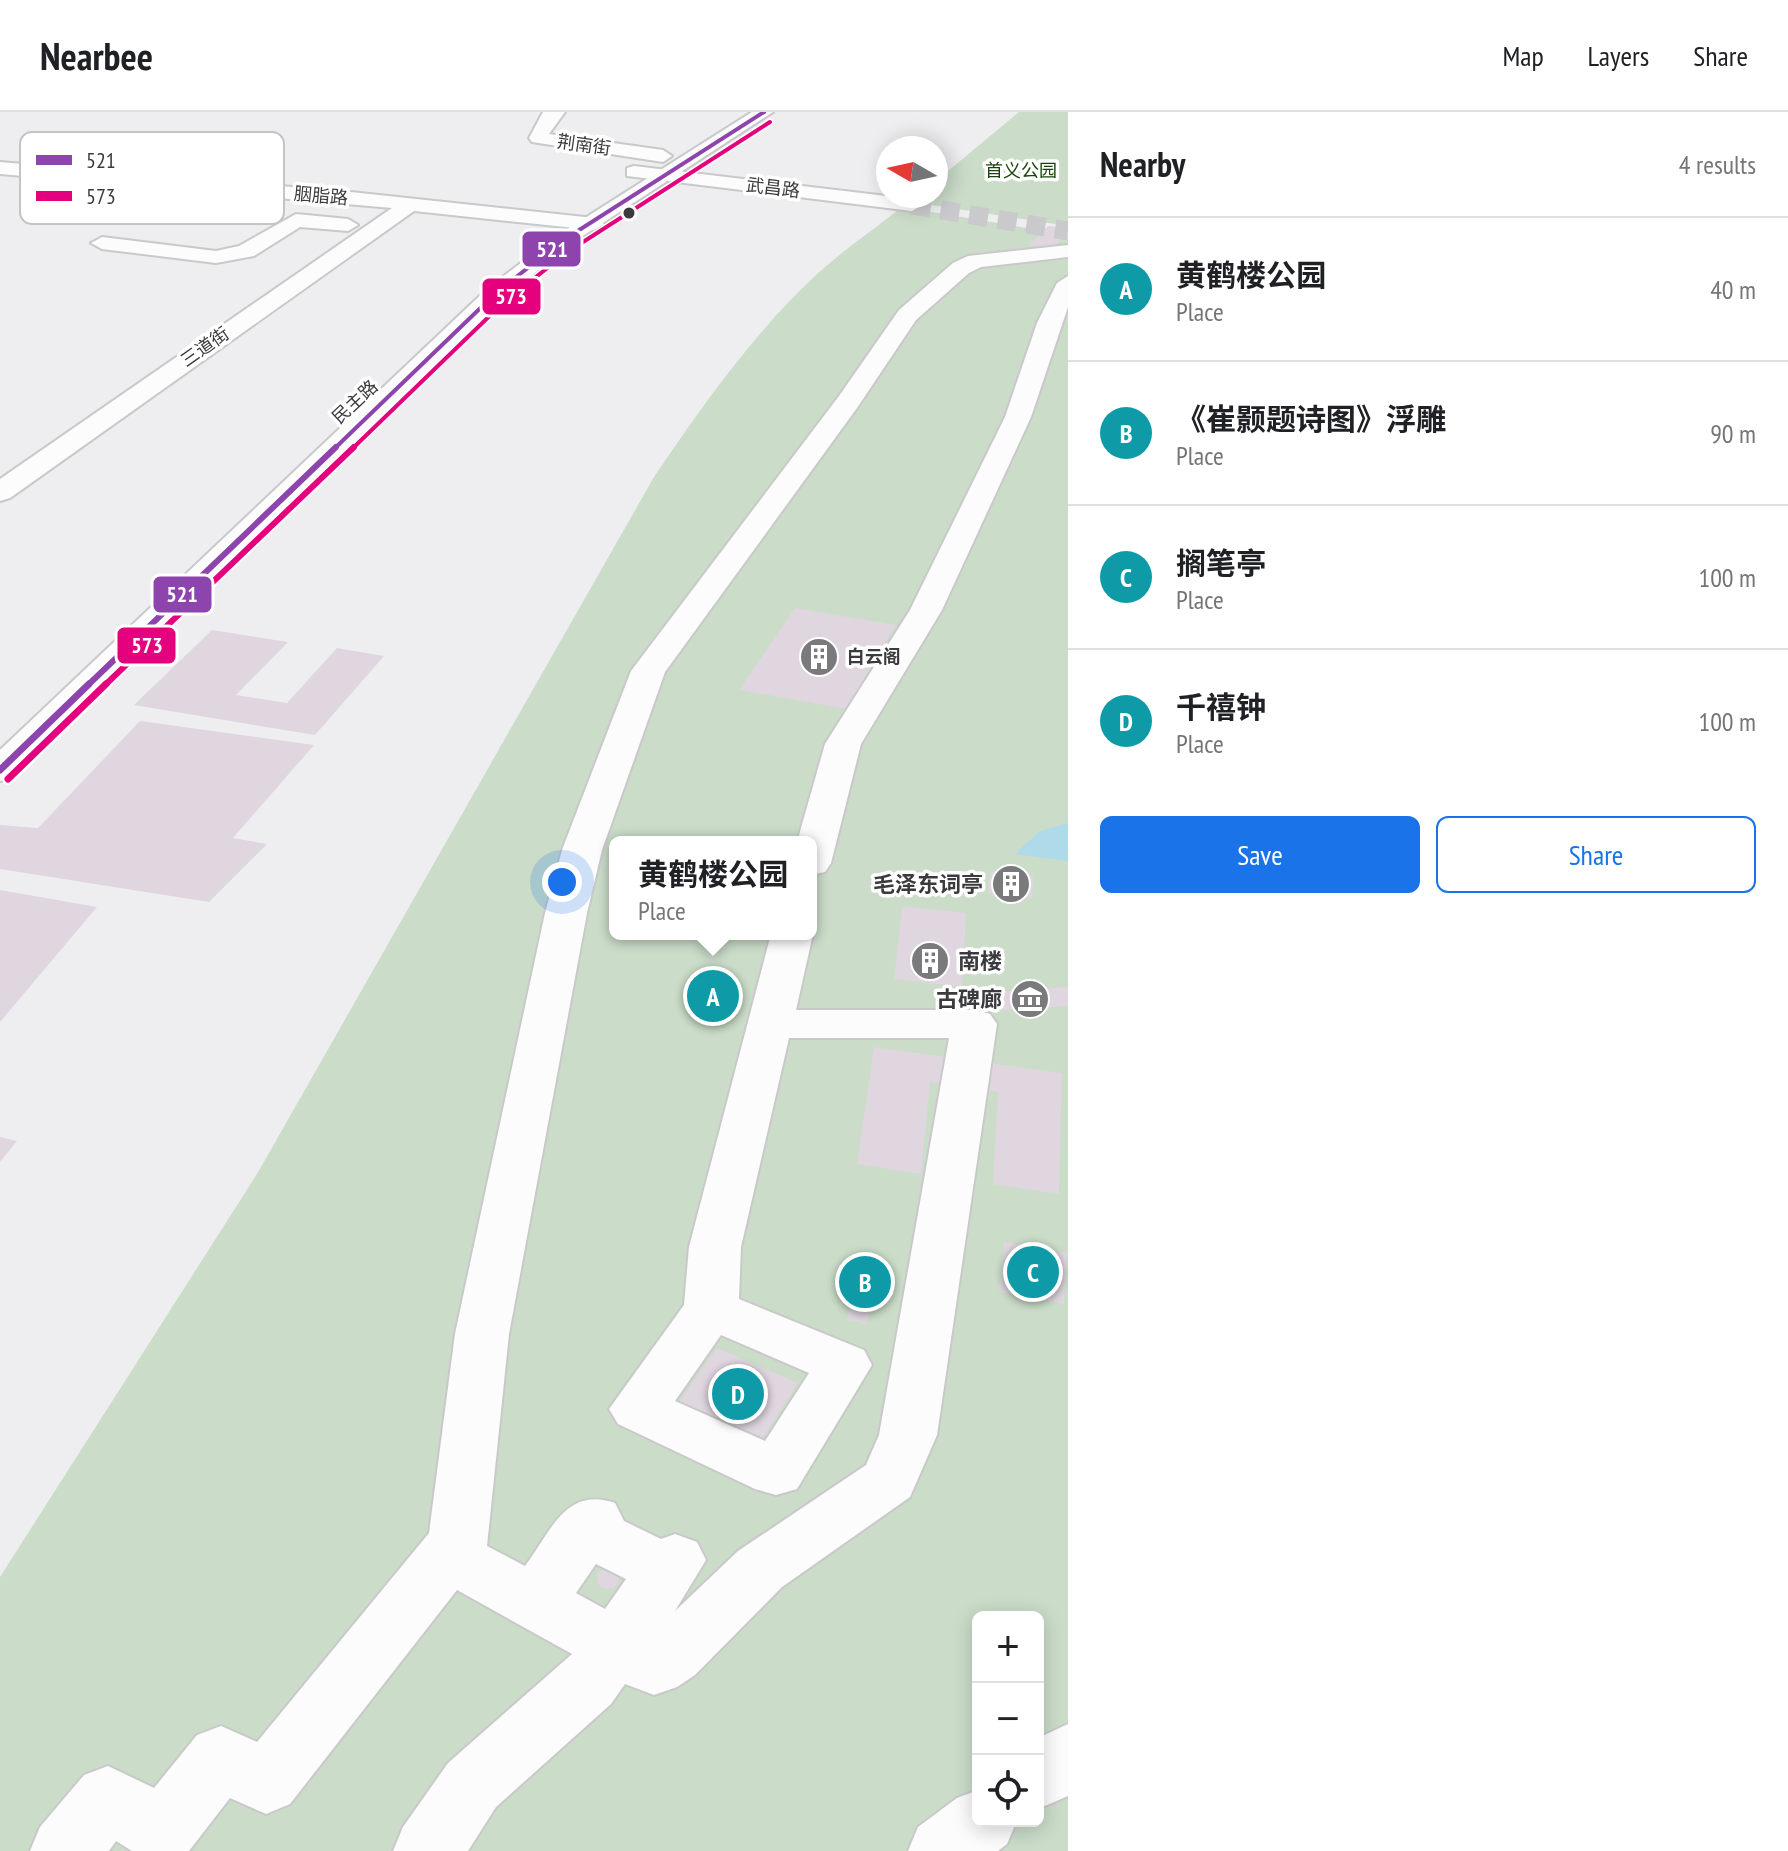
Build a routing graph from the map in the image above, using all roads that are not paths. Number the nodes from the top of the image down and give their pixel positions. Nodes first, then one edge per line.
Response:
1 (556, 112) edge
2 (737, 112) edge
3 (764, 112) edge
4 (666, 166) junction
5 (0, 168) edge
6 (20, 170) edge
7 (284, 193) edge
8 (876, 199) tunnel mouth
9 (411, 204) junction
10 (559, 220) junction
11 (594, 224) junction
12 (374, 227) junction
13 (102, 243) dead end
14 (1068, 251) edge
15 (1068, 283) edge
16 (0, 492) edge
17 (102, 636) dead end
18 (0, 770) edge
19 (817, 841) edge
20 (790, 940) edge
21 (767, 1024) junction
22 (711, 1309) junction
23 (454, 1548) junction
24 (534, 1602) junction
25 (616, 1646) junction
26 (1068, 1755) edge
27 (1044, 1773) edge
28 (974, 1827) edge
29 (65, 1851) edge
30 (428, 1851) edge
31 (943, 1851) edge

1 - 4 street, 荆南街
2 - 4 street, 民主路
3 - 4 street, 民主路
4 - 8 street, 武昌路
4 - 10 street, 民主路
4 - 11 street, 民主路
5 - 6 street, 胭脂路
7 - 9 street, 胭脂路
9 - 10 street, 胭脂路
9 - 12 street, 三道街
10 - 11 street, 胭脂路
10 - 17 street, 民主路
11 - 18 street, 民主路
12 - 13 street
12 - 16 street, 三道街
14 - 23 street
15 - 19 street
20 - 21 street
21 - 22 street
21 - 25 street
22 - 22 street
23 - 24 street
23 - 29 street
24 - 25 street
24 - 25 street
25 - 30 street
26 - 27 street
28 - 31 street

